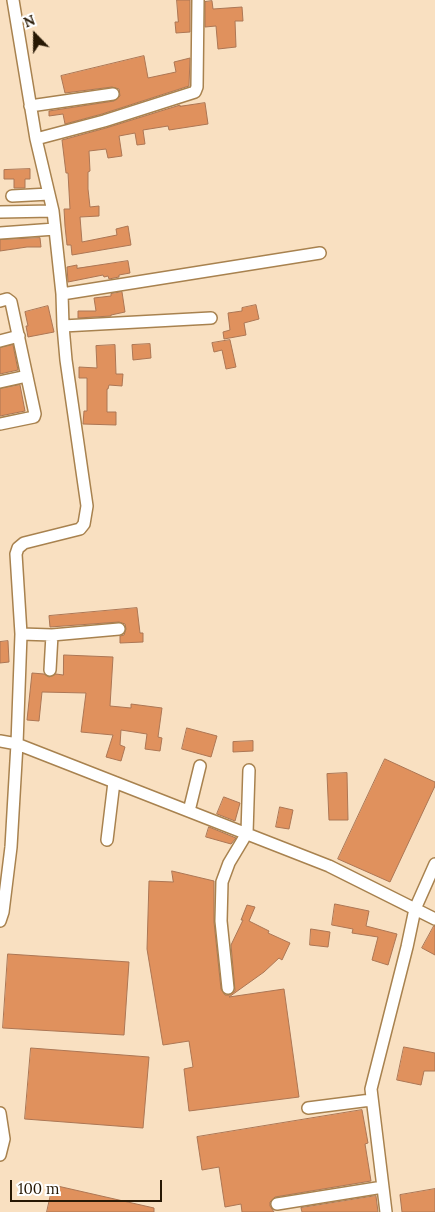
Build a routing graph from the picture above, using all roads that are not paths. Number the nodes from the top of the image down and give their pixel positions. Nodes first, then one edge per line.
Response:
1 (14, 0) edge
2 (198, 0) edge
3 (113, 94) dead end
4 (30, 106) junction
5 (36, 139) junction
6 (49, 194) junction
7 (12, 196) dead end
8 (53, 211) junction
9 (0, 212) edge
10 (55, 229) junction
11 (0, 233) edge
12 (320, 253) dead end
13 (62, 294) junction
14 (0, 301) edge
15 (211, 318) dead end
16 (62, 326) junction
17 (19, 336) junction
18 (0, 341) edge
19 (27, 376) junction
20 (0, 382) edge
21 (0, 424) edge
22 (119, 629) dead end
23 (21, 634) junction
24 (52, 635) junction
25 (50, 670) dead end
26 (0, 741) edge
27 (17, 744) junction
28 (200, 766) dead end
29 (249, 770) dead end
30 (114, 782) junction
31 (189, 811) junction
32 (247, 833) junction
33 (107, 840) dead end
34 (435, 864) edge
35 (415, 909) junction
36 (435, 919) edge
37 (0, 921) edge
38 (228, 988) dead end
39 (371, 1100) junction
40 (308, 1108) dead end
41 (0, 1113) edge
42 (0, 1155) edge
43 (383, 1187) junction
44 (277, 1204) dead end
45 (386, 1212) edge

1 - 4 street
2 - 5 street
3 - 4 street
4 - 5 street
5 - 6 street
6 - 7 street
6 - 8 street
8 - 9 street
8 - 10 street
10 - 11 street
10 - 13 street
12 - 13 street
13 - 16 street
14 - 17 street
15 - 16 street
16 - 23 street
17 - 18 street
17 - 19 street
19 - 20 street
19 - 21 street
22 - 24 street
23 - 24 street
23 - 27 street
24 - 25 street
26 - 27 street
27 - 30 street
27 - 37 street
28 - 31 street
29 - 32 street
30 - 31 street
30 - 33 street
31 - 32 street
32 - 35 street
32 - 38 street
34 - 35 street
35 - 36 street
35 - 39 street
39 - 40 street
39 - 43 street
41 - 42 street
43 - 44 street
43 - 45 street

